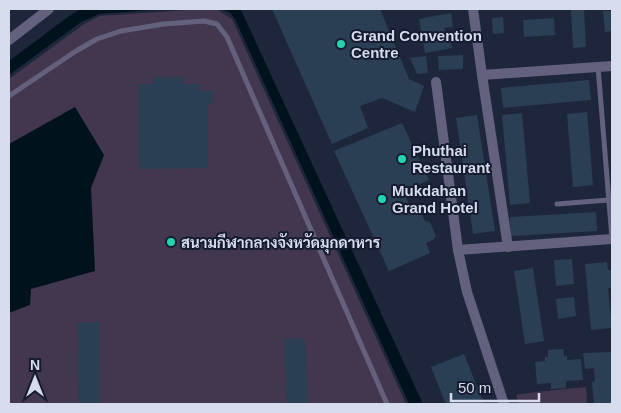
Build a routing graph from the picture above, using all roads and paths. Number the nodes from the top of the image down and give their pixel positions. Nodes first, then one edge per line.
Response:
1 (49, 9) edge
2 (473, 9) edge
3 (9, 40) edge
4 (612, 66) edge
5 (598, 67) junction
6 (482, 75) junction
7 (436, 82) dead end
8 (9, 96) edge
9 (609, 200) junction
10 (557, 204) dead end
11 (612, 239) edge
12 (508, 247) junction
13 (458, 250) junction
14 (387, 404) edge
15 (504, 404) edge

1 - 3 street
2 - 6 street
4 - 5 street
5 - 6 street
5 - 9 lane
6 - 12 street
7 - 13 street
8 - 14 lane
9 - 10 lane
9 - 11 lane
11 - 12 street
12 - 13 street
13 - 15 street

